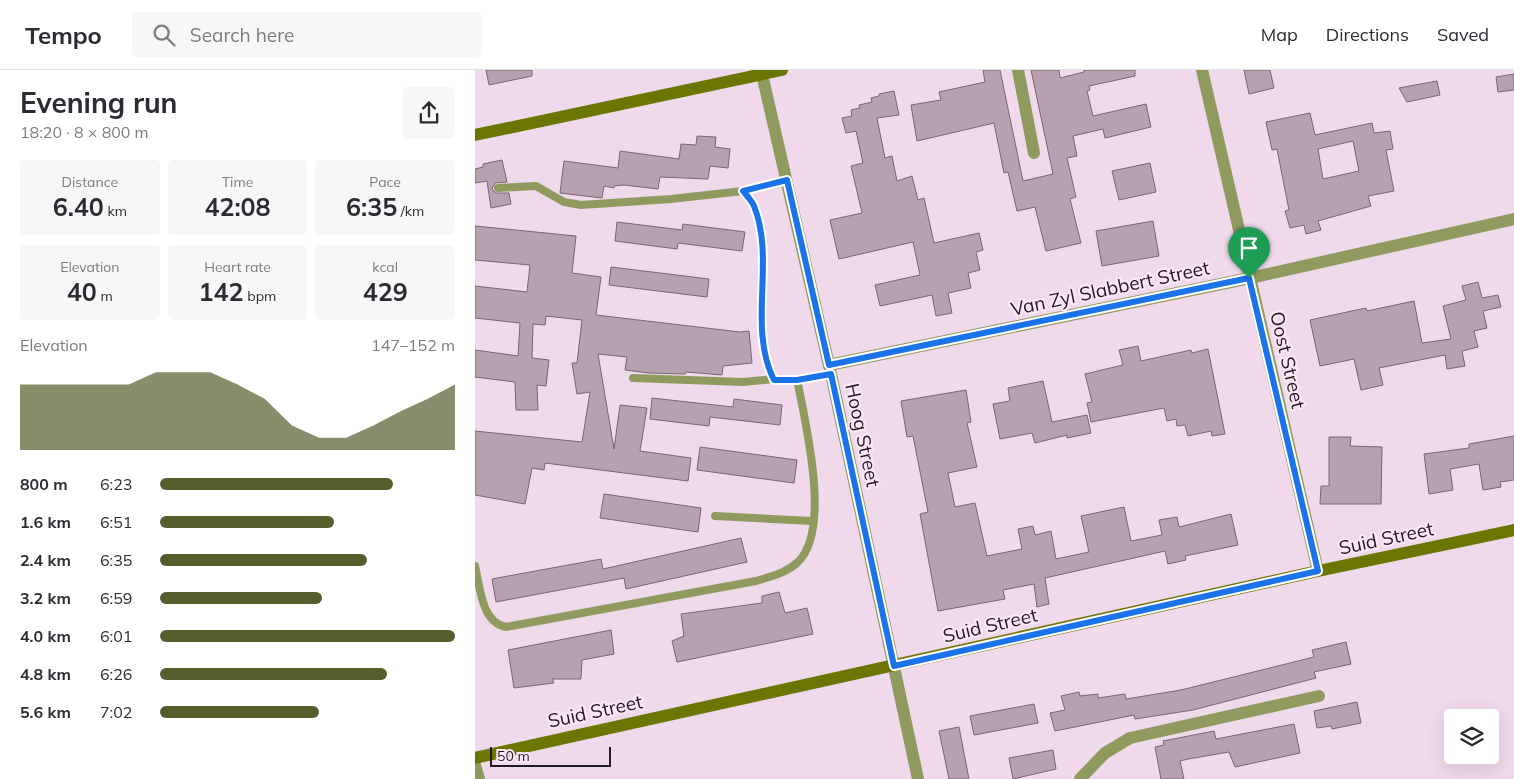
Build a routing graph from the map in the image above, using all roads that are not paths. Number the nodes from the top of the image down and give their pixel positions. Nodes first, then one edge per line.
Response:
1 (782, 70) edge
2 (1018, 70) edge
3 (1202, 70) edge
4 (762, 72) edge
5 (475, 135) edge
6 (1034, 153) dead end
7 (787, 180) junction
8 (498, 188) dead end
9 (743, 191) junction
10 (1514, 219) edge
11 (1249, 278) junction
12 (830, 370) junction
13 (633, 378) dead end
14 (774, 380) junction
15 (797, 380) junction
16 (715, 516) dead end
17 (813, 521) junction
18 (1514, 530) edge
19 (475, 566) edge
20 (1318, 571) junction
21 (894, 666) junction
22 (1319, 696) dead end
23 (475, 758) edge
24 (475, 765) edge
25 (479, 779) edge
26 (918, 779) edge
27 (1080, 779) edge

1 - 4 street
2 - 6 street
3 - 11 street, Oost Street
4 - 5 street
4 - 7 street, Hoog Street
7 - 9 lane
7 - 12 street, Hoog Street
8 - 9 lane
9 - 14 lane
10 - 11 street, Van Zyl Slabbert Street
11 - 12 street, Van Zyl Slabbert Street
11 - 20 street, Oost Street
12 - 15 lane
12 - 21 street, Hoog Street
13 - 14 lane
14 - 15 lane
15 - 17 lane
16 - 17 lane
17 - 19 lane
18 - 20 street, Suid Street
20 - 21 street, Suid Street
21 - 23 street, Suid Street
21 - 26 street, Hoog Street
22 - 27 street
24 - 25 street

